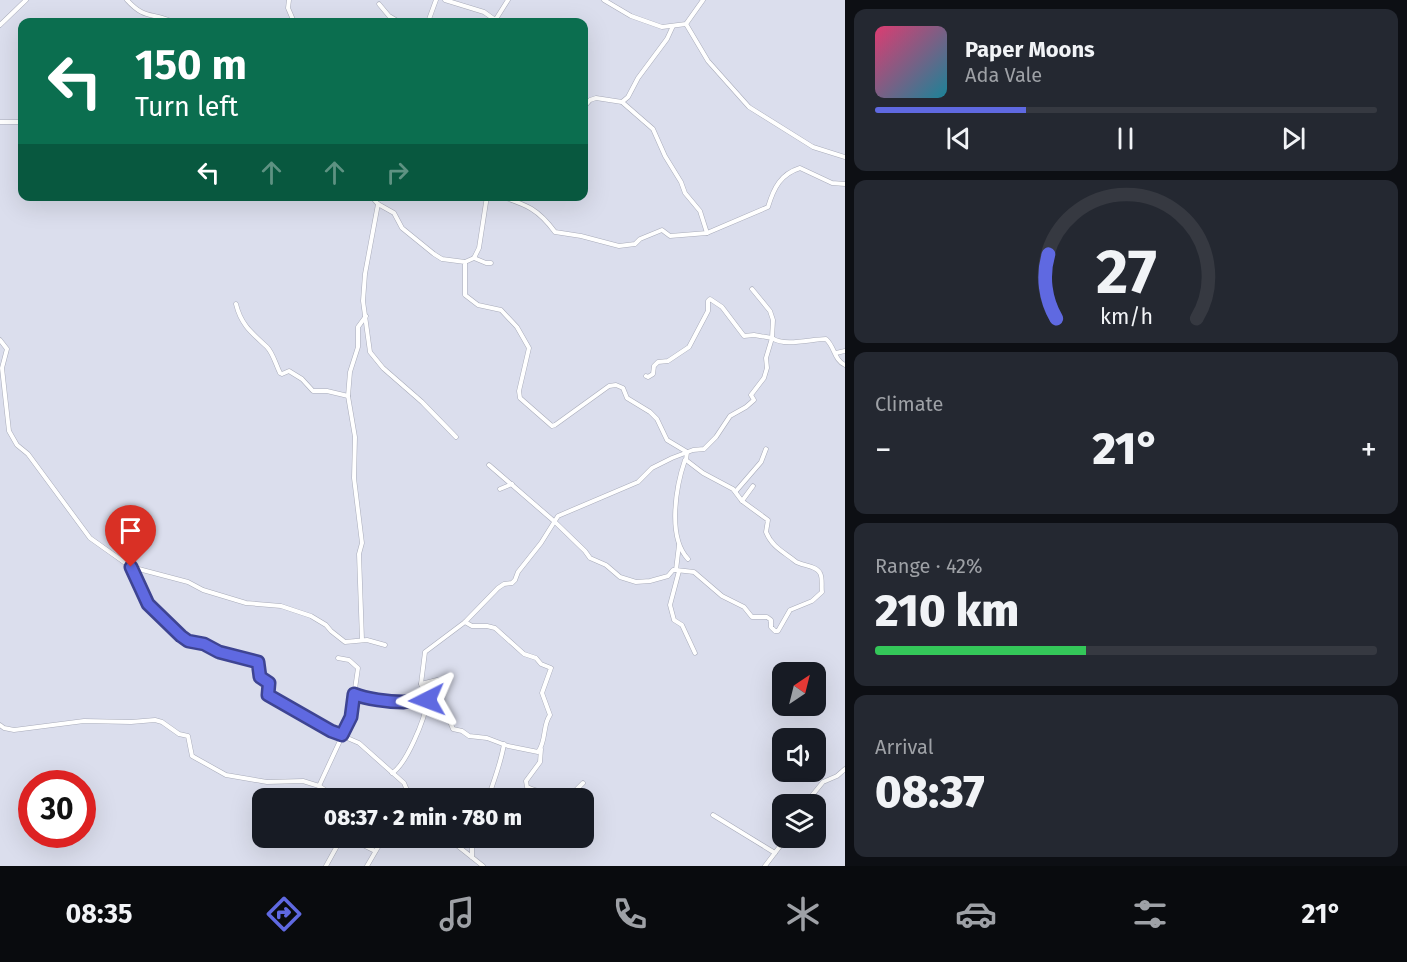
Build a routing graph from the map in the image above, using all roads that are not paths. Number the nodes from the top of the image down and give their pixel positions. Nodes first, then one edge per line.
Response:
1 (26, 0) edge
2 (127, 0) edge
3 (289, 0) edge
4 (435, 0) edge
5 (445, 0) edge
6 (464, 0) edge
7 (508, 0) edge
8 (604, 0) edge
9 (703, 0) edge
10 (379, 4) dead end
11 (461, 6) junction
12 (165, 18) edge
13 (292, 18) edge
14 (392, 18) edge
15 (429, 18) edge
16 (493, 18) edge
17 (499, 18) edge
18 (686, 24) junction
19 (0, 25) edge
20 (673, 26) junction
21 (588, 102) edge
22 (622, 102) junction
23 (0, 122) edge
24 (18, 122) edge
25 (844, 157) edge
26 (844, 184) edge
27 (375, 201) edge
28 (486, 201) edge
29 (514, 201) edge
30 (378, 204) junction
31 (707, 233) junction
32 (474, 258) junction
33 (465, 262) junction
34 (491, 263) dead end
35 (752, 289) dead end
36 (236, 304) dead end
37 (366, 316) junction
38 (772, 338) junction
39 (0, 340) edge
40 (844, 351) edge
41 (836, 353) junction
42 (844, 365) edge
43 (646, 376) dead end
44 (348, 396) junction
45 (456, 437) dead end
46 (766, 449) dead end
47 (687, 452) junction
48 (686, 459) junction
49 (489, 465) dead end
50 (512, 484) junction
51 (753, 486) dead end
52 (500, 489) dead end
53 (736, 491) junction
54 (742, 501) junction
55 (555, 522) junction
56 (679, 545) junction
57 (688, 559) dead end
58 (131, 567) junction
59 (677, 571) junction
60 (465, 622) junction
61 (362, 640) junction
62 (385, 645) dead end
63 (695, 653) dead end
64 (338, 658) dead end
65 (437, 680) dead end
66 (421, 684) junction
67 (354, 694) junction
68 (427, 702) junction
69 (0, 725) edge
70 (342, 735) junction
71 (504, 744) junction
72 (541, 748) junction
73 (844, 769) edge
74 (392, 773) junction
75 (583, 783) dead end
76 (319, 786) junction
77 (322, 788) edge
78 (406, 788) edge
79 (490, 788) edge
80 (813, 794) edge
81 (713, 815) dead end
82 (338, 848) edge
83 (369, 848) edge
84 (378, 848) edge
85 (459, 848) edge
86 (472, 848) edge
87 (779, 848) edge
88 (376, 851) junction
89 (775, 853) junction
90 (472, 857) junction
91 (326, 866) edge
92 (367, 866) edge
93 (483, 866) edge
94 (765, 866) edge

1 - 19 street
2 - 12 street
3 - 13 street
4 - 15 street
5 - 11 street
6 - 11 street
7 - 17 street
8 - 20 street
9 - 18 street
10 - 14 street
11 - 16 street
18 - 20 street
18 - 25 street
20 - 22 street
21 - 22 street
22 - 31 street
23 - 24 street
26 - 31 street
27 - 30 street
28 - 32 street
29 - 31 street
30 - 33 street
30 - 37 street
32 - 33 street
32 - 34 street
33 - 47 street
35 - 38 street
36 - 44 street
37 - 44 street
37 - 45 street
38 - 41 street
38 - 43 street
38 - 47 street
39 - 58 street
40 - 41 street
41 - 42 street
44 - 61 street
46 - 53 street
47 - 48 street
47 - 55 street
48 - 53 street
48 - 56 street
49 - 50 street
50 - 52 street
50 - 55 street
51 - 54 street
53 - 54 street
54 - 59 street
55 - 59 street
55 - 60 street
56 - 57 street
56 - 59 street
58 - 61 street
58 - 70 street
59 - 63 street
60 - 66 street
60 - 72 street
61 - 62 street
64 - 67 street
65 - 66 street
66 - 68 street
67 - 68 street
67 - 70 street
68 - 71 street
68 - 74 street
69 - 76 street
70 - 74 street
70 - 76 street
71 - 72 street
71 - 79 street
72 - 75 street
73 - 80 street
74 - 78 street
76 - 77 street
81 - 89 street
82 - 91 street
83 - 88 street
84 - 88 street
85 - 90 street
86 - 90 street
87 - 89 street
88 - 92 street
89 - 94 street
90 - 93 street

